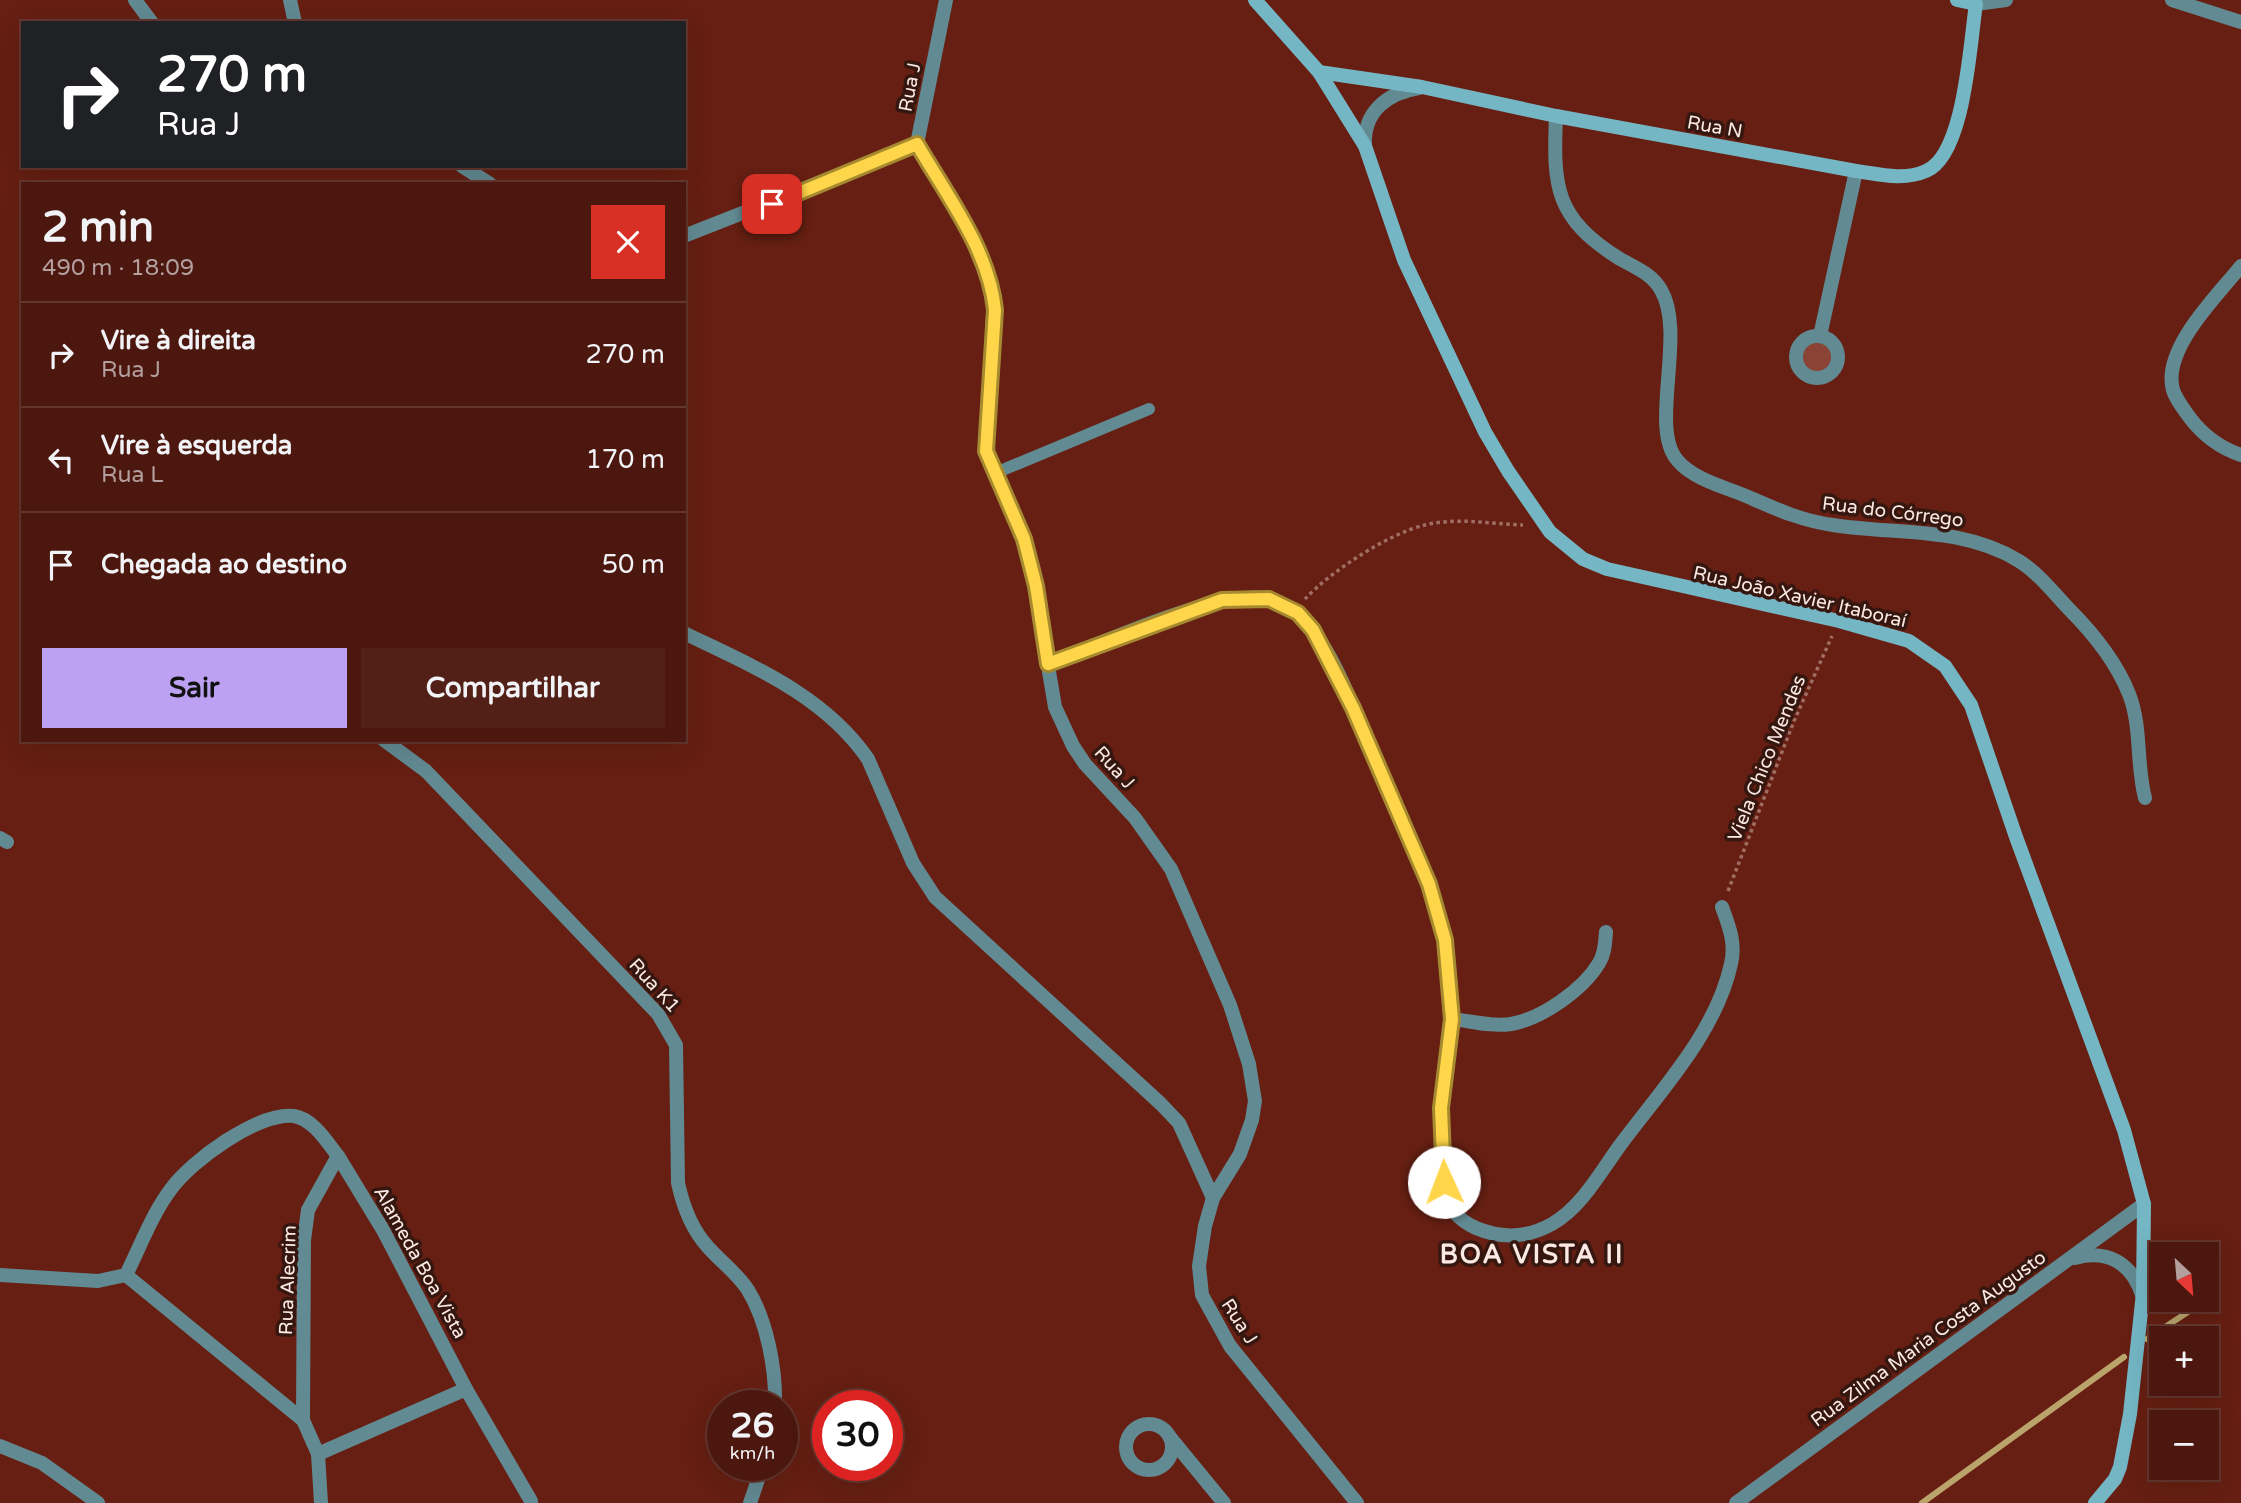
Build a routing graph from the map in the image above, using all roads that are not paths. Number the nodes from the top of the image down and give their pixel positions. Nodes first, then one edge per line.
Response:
1 (135, 0) edge
2 (290, 0) edge
3 (946, 0) edge
4 (1255, 0) edge
5 (1957, 0) edge
6 (2006, 0) edge
7 (2172, 0) edge
8 (1976, 4) junction
9 (151, 21) edge
10 (295, 21) edge
11 (2241, 22) edge
12 (1319, 72) junction
13 (1422, 87) junction
14 (1556, 116) junction
15 (917, 144) junction
16 (1365, 146) junction
17 (465, 168) edge
18 (1856, 171) junction
19 (488, 182) edge
20 (686, 235) edge
21 (2241, 266) edge
22 (1820, 336) dead end
23 (1149, 409) dead end
24 (2241, 455) edge
25 (993, 474) junction
26 (686, 634) edge
27 (1048, 664) junction
28 (387, 742) edge
29 (2145, 798) dead end
30 (1722, 907) road end
31 (1606, 932) dead end
32 (1452, 1019) junction
33 (338, 1156) junction
34 (1213, 1198) junction
35 (2144, 1205) junction
36 (2066, 1261) junction
37 (0, 1275) edge
38 (126, 1275) junction
39 (2142, 1297) junction
40 (466, 1389) junction
41 (774, 1390) edge
42 (303, 1420) junction
43 (1167, 1433) dead end
44 (0, 1446) edge
45 (318, 1454) junction
46 (758, 1481) edge
47 (531, 1501) dead end
48 (98, 1503) edge
49 (321, 1503) edge
50 (750, 1503) edge
51 (1224, 1503) edge
52 (1357, 1503) edge
53 (1736, 1503) edge
54 (2095, 1503) edge

1 - 9 street
2 - 10 street
3 - 15 street, Rua J
4 - 12 street, Rua João Xavier Itaboraí
5 - 8 street
6 - 8 street
7 - 11 street
8 - 18 street, Rua N
12 - 13 street, Rua N
12 - 16 street, Rua João Xavier Itaboraí
13 - 14 street, Rua N
13 - 16 street
14 - 18 street, Rua N
14 - 29 street, Rua do Córrego
15 - 20 street
15 - 25 street, Rua J
16 - 35 street, Rua João Xavier Itaboraí
17 - 19 street
18 - 22 street
21 - 24 street
23 - 25 lane
25 - 27 street, Rua J
26 - 34 street
27 - 32 street
27 - 34 street, Rua J
28 - 41 street, Rua K1
30 - 32 street
31 - 32 street
33 - 38 street
33 - 40 street, Alameda Boa Vista
33 - 42 street, Rua Alecrim
34 - 52 street, Rua J
35 - 36 street, Rua Zilma Maria Costa Augusto
35 - 39 street, Rua João Xavier Itaboraí
36 - 39 street
36 - 53 street, Rua Zilma Maria Costa Augusto
37 - 38 street
38 - 42 street
39 - 54 street, Rua João Xavier Itaboraí
40 - 45 street
40 - 47 street, Alameda Boa Vista
42 - 45 street, Rua Alecrim
43 - 51 street
44 - 48 street
45 - 49 street, Rua Alecrim
46 - 50 street

